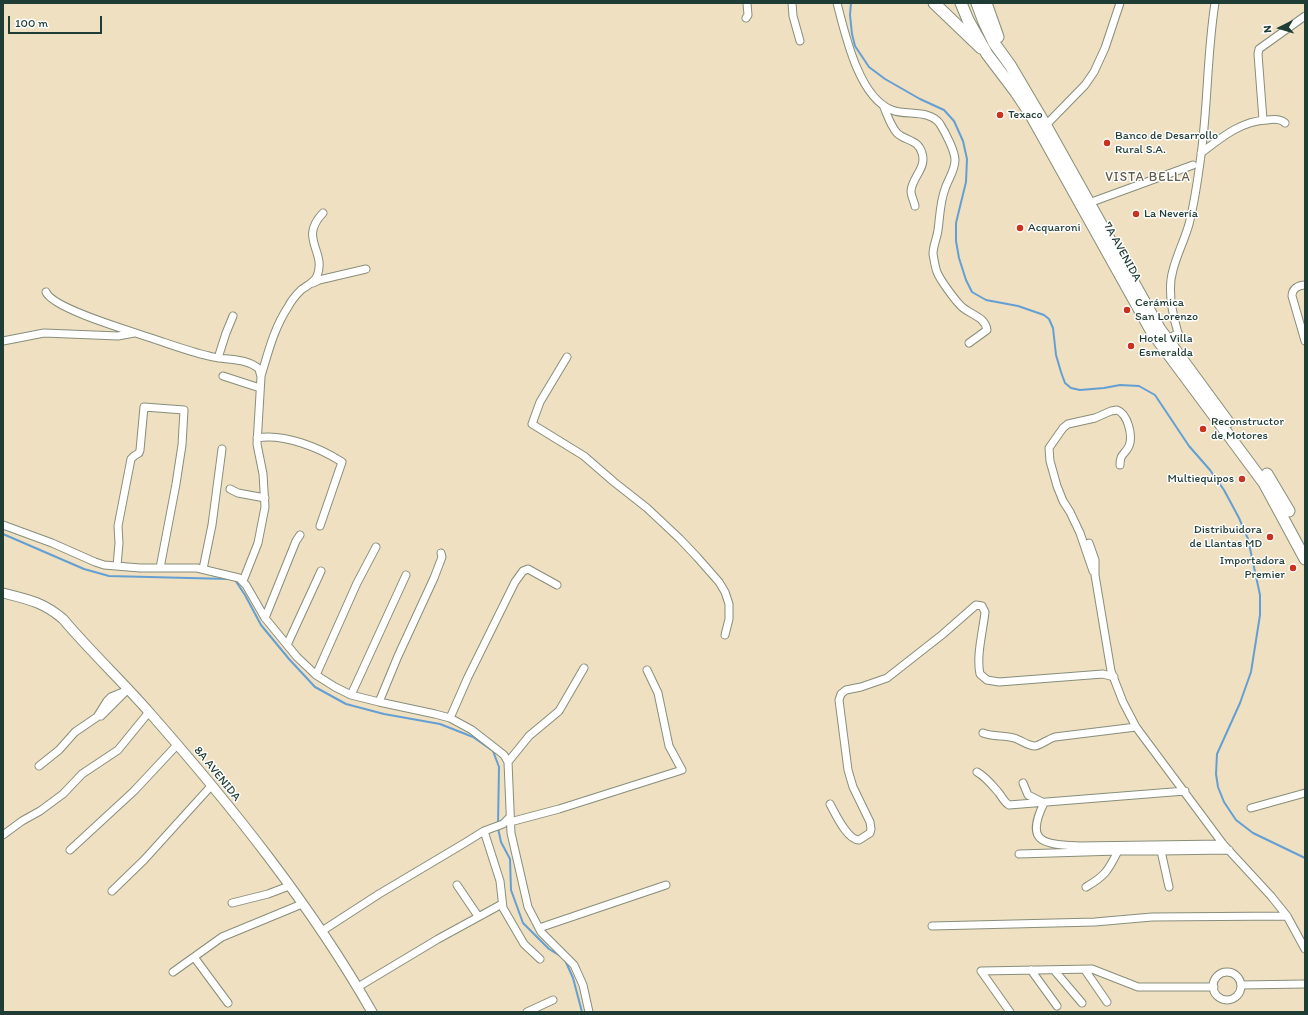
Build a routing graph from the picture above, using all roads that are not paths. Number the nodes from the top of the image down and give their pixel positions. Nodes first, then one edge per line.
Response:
1 (747, 3) edge
2 (792, 3) edge
3 (837, 3) edge
4 (934, 3) edge
5 (961, 3) edge
6 (977, 3) edge
7 (986, 3) edge
8 (1120, 3) edge
9 (1215, 3) edge
10 (1305, 16) edge
11 (746, 18) dead end
12 (800, 41) dead end
13 (987, 54) junction
14 (1010, 65) junction
15 (883, 105) junction
16 (1263, 120) junction
17 (1285, 123) dead end
18 (1042, 128) junction
19 (1201, 153) junction
20 (1193, 165) dead end
21 (1089, 203) junction
22 (915, 206) dead end
23 (323, 212) dead end
24 (366, 269) dead end
25 (309, 285) junction
26 (1305, 285) edge
27 (46, 292) dead end
28 (233, 316) dead end
29 (134, 333) junction
30 (3, 341) edge
31 (1305, 341) edge
32 (1164, 342) junction
33 (969, 343) dead end
34 (567, 357) dead end
35 (218, 358) junction
36 (223, 376) dead end
37 (261, 377) junction
38 (260, 388) junction
39 (257, 438) junction
40 (222, 449) dead end
41 (1120, 465) dead end
42 (230, 489) dead end
43 (265, 498) junction
44 (3, 525) edge
45 (320, 526) dead end
46 (300, 534) dead end
47 (1305, 542) edge
48 (1089, 543) dead end
49 (376, 547) dead end
50 (441, 553) dead end
51 (1305, 559) edge
52 (117, 566) junction
53 (160, 568) junction
54 (203, 569) junction
55 (321, 571) dead end
56 (1095, 573) junction
57 (406, 575) dead end
58 (243, 581) junction
59 (557, 585) dead end
60 (3, 593) edge
61 (265, 618) junction
62 (726, 635) dead end
63 (287, 645) junction
64 (584, 668) dead end
65 (647, 670) dead end
66 (316, 675) junction
67 (1114, 677) junction
68 (128, 690) junction
69 (351, 695) junction
70 (379, 702) junction
71 (149, 712) junction
72 (450, 718) junction
73 (1136, 727) junction
74 (983, 733) dead end
75 (177, 745) junction
76 (508, 762) junction
77 (39, 766) dead end
78 (977, 772) dead end
79 (1023, 783) dead end
80 (212, 785) junction
81 (1185, 791) junction
82 (1305, 793) edge
83 (1044, 803) junction
84 (830, 804) dead end
85 (1251, 808) dead end
86 (508, 822) junction
87 (486, 830) junction
88 (3, 835) edge
89 (1223, 844) junction
90 (70, 850) dead end
91 (1229, 850) junction
92 (1118, 851) junction
93 (1161, 851) junction
94 (1019, 854) dead end
95 (456, 885) dead end
96 (666, 885) dead end
97 (289, 886) junction
98 (1086, 887) dead end
99 (1169, 887) dead end
100 (112, 891) dead end
101 (232, 903) dead end
102 (302, 904) junction
103 (502, 904) junction
104 (478, 916) junction
105 (1287, 916) junction
106 (932, 926) dead end
107 (539, 928) junction
108 (322, 931) junction
109 (1305, 949) edge
110 (194, 957) junction
111 (540, 959) dead end
112 (1031, 970) junction
113 (1054, 970) junction
114 (1085, 970) junction
115 (173, 972) dead end
116 (1305, 984) edge
117 (1241, 985) junction
118 (358, 987) junction
119 (1214, 987) junction
120 (553, 1000) dead end
121 (1107, 1002) dead end
122 (228, 1003) dead end
123 (1082, 1003) dead end
124 (1057, 1006) dead end
125 (372, 1012) edge
126 (527, 1012) edge
127 (588, 1012) edge
128 (1010, 1012) edge

1 - 11 street
2 - 12 street
3 - 15 street
4 - 13 main road
5 - 13 main road
6 - 14 main road
7 - 14 main road
8 - 18 street
9 - 19 street
10 - 16 street
13 - 18 main road, 7A AVENIDA
14 - 18 main road, 7A AVENIDA
15 - 22 street
15 - 33 street
16 - 17 street
16 - 19 street
18 - 21 main road, 7A AVENIDA
18 - 32 main road, 7A AVENIDA
19 - 32 street
20 - 21 street
21 - 32 main road, 7A AVENIDA
23 - 25 street
24 - 25 street
25 - 37 street
26 - 31 street
27 - 29 street
28 - 35 street
29 - 30 street
29 - 35 street
32 - 47 main road, 7A AVENIDA
32 - 51 main road, 7A AVENIDA
34 - 62 street
35 - 37 street
36 - 38 street
37 - 38 street
38 - 39 street
39 - 43 street
39 - 45 street
40 - 54 street
41 - 56 street
42 - 43 street
43 - 58 street
44 - 52 street
46 - 61 street
48 - 56 street
49 - 66 street
50 - 70 street
52 - 53 street
52 - 53 street
53 - 54 street
54 - 58 street
55 - 63 street
56 - 67 street
57 - 69 street
58 - 61 street
59 - 72 street
60 - 68 street, 8A AVENIDA
61 - 63 street
63 - 66 street
64 - 76 street
65 - 86 street
66 - 69 street
67 - 73 street
67 - 84 street
68 - 71 street, 8A AVENIDA
68 - 77 street
69 - 70 street
70 - 72 street
71 - 75 street, 8A AVENIDA
71 - 88 street
72 - 76 street
73 - 74 street
73 - 81 street
75 - 80 street, 8A AVENIDA
75 - 90 street
76 - 86 street
78 - 83 street
79 - 83 street
80 - 97 street, 8A AVENIDA
80 - 100 street
81 - 83 street
81 - 89 street
82 - 85 street
83 - 89 street
86 - 87 street
86 - 107 street
87 - 103 street
87 - 108 street
89 - 91 street
91 - 93 street
91 - 105 street
92 - 93 street
92 - 94 street
92 - 98 street
93 - 99 street
95 - 104 street
96 - 107 street
97 - 101 street
97 - 102 street, 8A AVENIDA
102 - 108 street, 8A AVENIDA
102 - 110 street
103 - 104 street
103 - 111 street
104 - 118 street
105 - 106 street
105 - 109 street
107 - 127 street
108 - 118 street, 8A AVENIDA
110 - 115 street
110 - 122 street
112 - 113 street
112 - 124 street
112 - 128 street
113 - 114 street
113 - 123 street
114 - 119 street
114 - 121 street
116 - 117 street
117 - 119 street
117 - 119 street
118 - 125 street, 8A AVENIDA
120 - 126 street

